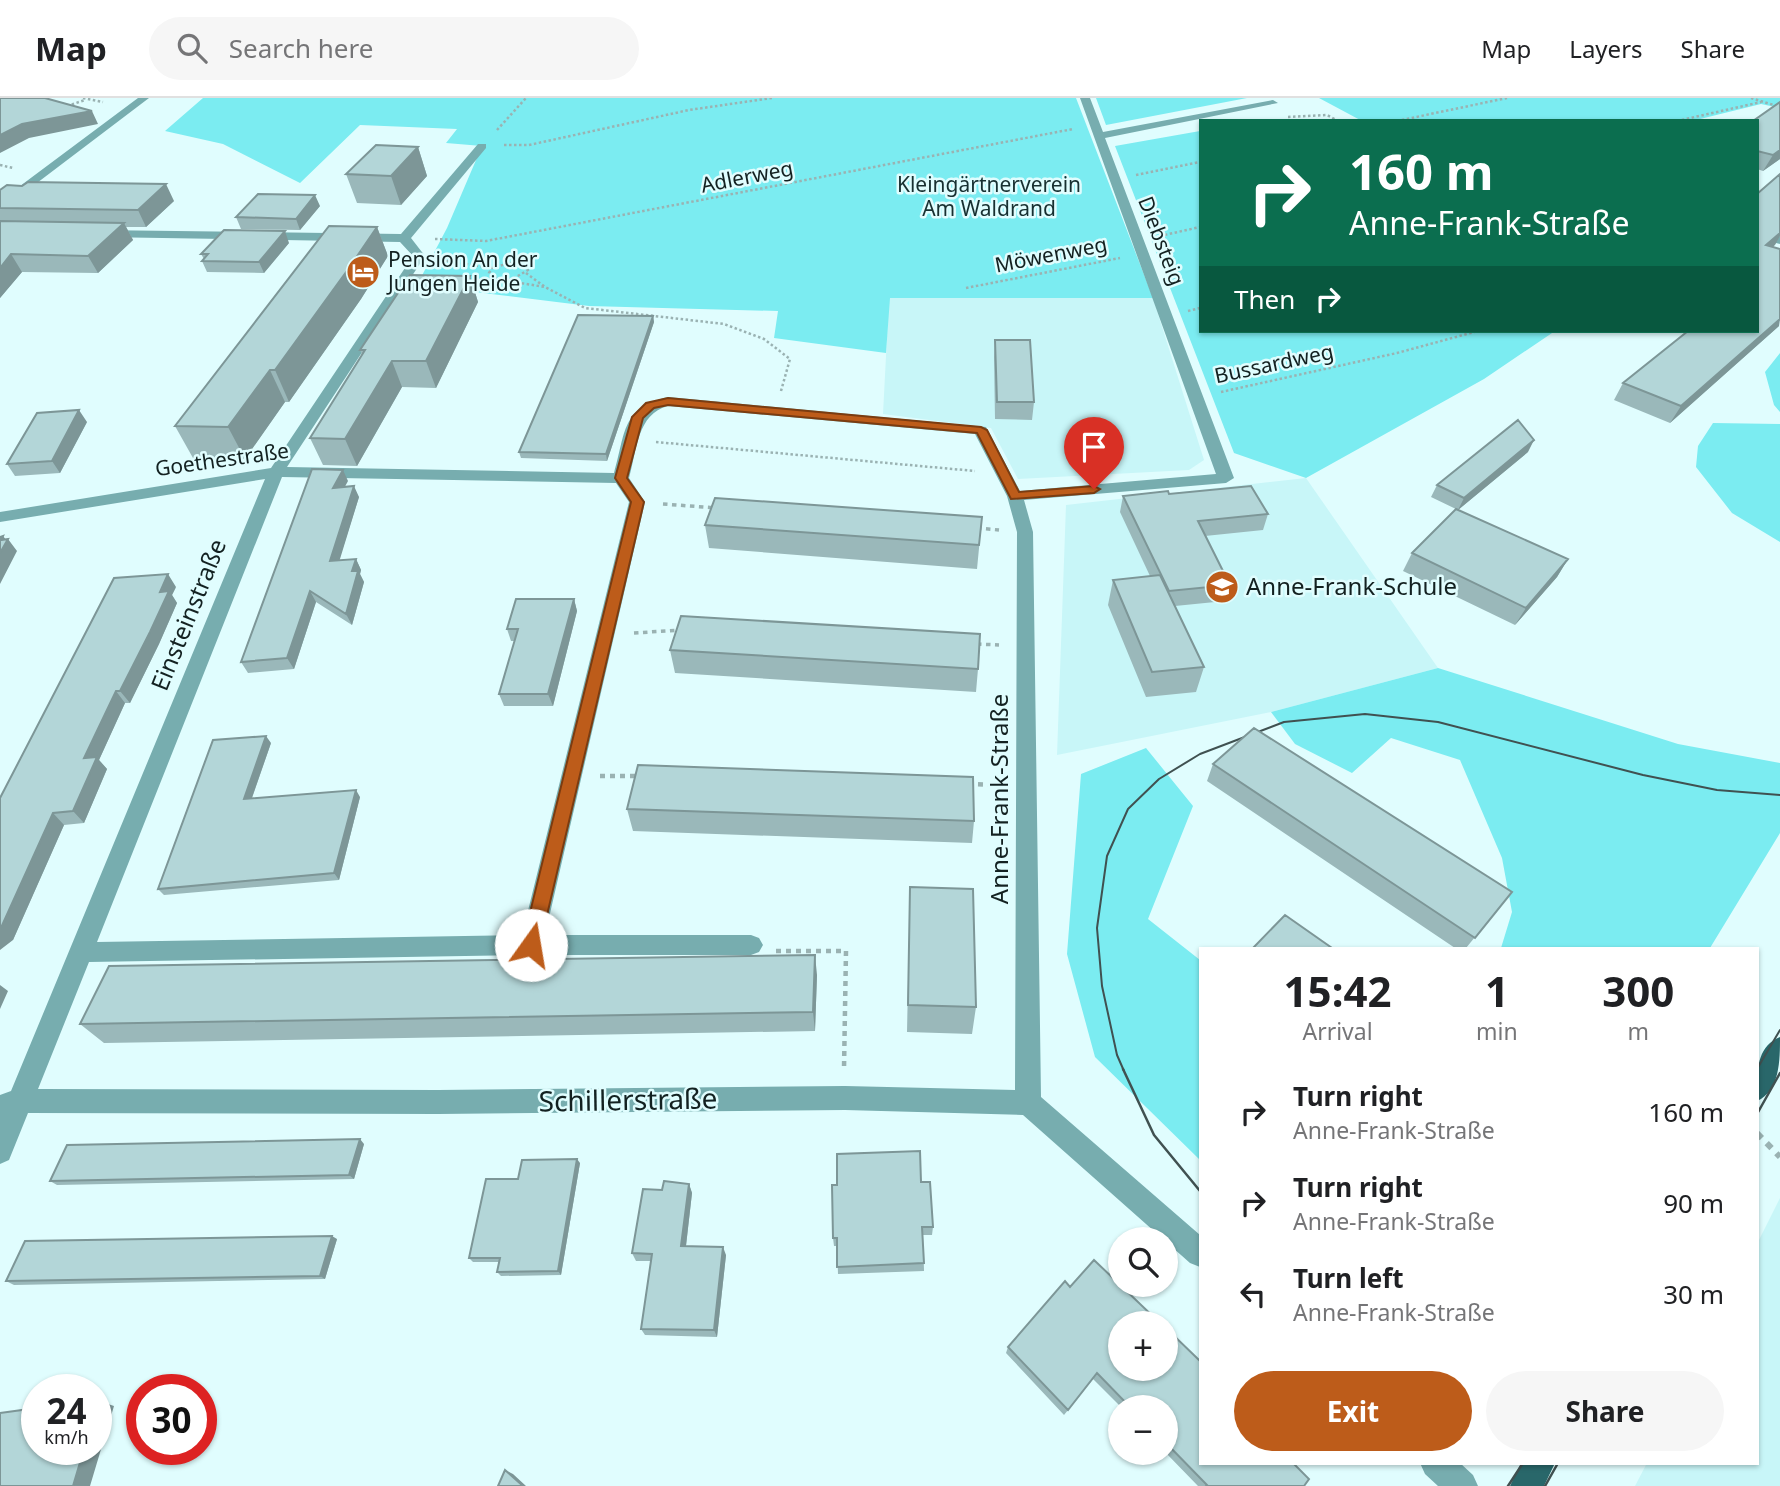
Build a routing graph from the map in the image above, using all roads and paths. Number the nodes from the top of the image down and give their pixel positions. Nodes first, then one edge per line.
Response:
1 (144, 98) edge
2 (526, 98) edge
3 (772, 98) edge
4 (1085, 98) edge
5 (1507, 98) edge
6 (1751, 98) edge
7 (87, 99) edge
8 (1761, 102) junction
9 (1273, 103) dead end
10 (1258, 106) junction
11 (1778, 107) edge
12 (60, 109) edge
13 (1334, 119) edge
14 (1407, 119) edge
15 (1686, 119) edge
16 (1096, 130) junction
17 (482, 146) junction
18 (1199, 162) edge
19 (1115, 179) junction
20 (0, 207) edge
21 (1199, 227) edge
22 (84, 233) edge
23 (404, 238) junction
24 (1141, 247) junction
25 (419, 256) junction
26 (492, 268) junction
27 (526, 273) junction
28 (461, 281) edge
29 (502, 281) junction
30 (545, 288) junction
31 (966, 288) dead end
32 (620, 312) junction
33 (615, 321) edge
34 (1471, 333) edge
35 (1198, 397) junction
36 (776, 411) junction
37 (631, 439) junction
38 (276, 472) junction
39 (1004, 474) junction
40 (621, 478) junction
41 (1015, 496) junction
42 (638, 502) junction
43 (727, 509) edge
44 (0, 517) edge
45 (971, 528) edge
46 (1025, 532) junction
47 (687, 630) edge
48 (605, 636) junction
49 (970, 644) edge
50 (1026, 647) junction
51 (572, 775) junction
52 (647, 776) edge
53 (958, 784) edge
54 (1026, 785) junction
55 (531, 945) junction
56 (751, 945) joint
57 (79, 952) junction
58 (1780, 1049) edge
59 (1759, 1085) edge
60 (845, 1098) junction
61 (1028, 1102) junction
62 (10, 1104) edge
63 (1759, 1135) edge
64 (0, 1151) edge
65 (1780, 1157) edge
66 (1199, 1252) edge
67 (1438, 1465) edge
68 (1538, 1465) edge
69 (1462, 1486) edge
70 (1526, 1486) edge

1 - 20 street
2 - 17 path
3 - 17 path
4 - 16 street, Diebsteig
5 - 14 path
6 - 8 path
7 - 12 path
8 - 11 path
8 - 15 path
9 - 10 street
10 - 13 path
10 - 16 street
16 - 19 street, Diebsteig
16 - 23 path, Adlerweg
17 - 23 street
18 - 19 path
19 - 24 street, Diebsteig
21 - 24 path, Möwenweg
22 - 23 street
23 - 25 street
24 - 31 path, Möwenweg
24 - 35 street, Diebsteig
25 - 26 path
25 - 38 street, Einsteinstraße
26 - 27 path
26 - 29 path
27 - 29 path
27 - 30 path
28 - 29 path
29 - 30 path
30 - 32 path
32 - 33 path
32 - 36 path
34 - 35 path, Bussardweg
35 - 41 street, Diebsteig
36 - 37 street, Anne-Frank-Straße
36 - 39 street, Anne-Frank-Straße
37 - 39 path
37 - 40 street
38 - 40 street, Goethestraße
38 - 44 street, Goethestraße
38 - 57 street, Einsteinstraße
39 - 41 street, Anne-Frank-Straße
40 - 42 street
41 - 46 street, Anne-Frank-Straße
42 - 43 path
42 - 48 street
45 - 46 path
46 - 50 street, Anne-Frank-Straße
47 - 48 path
48 - 51 street
49 - 50 path
50 - 54 street, Anne-Frank-Straße
51 - 52 path
51 - 55 street
53 - 54 path
54 - 61 street, Anne-Frank-Straße
55 - 56 street
55 - 57 street
56 - 60 path
57 - 62 street, Einsteinstraße
58 - 59 main road
60 - 61 street, Schillerstraße
60 - 62 street, Schillerstraße
61 - 66 street
62 - 64 street, Einsteinstraße
63 - 65 path
67 - 69 street
68 - 70 main road

